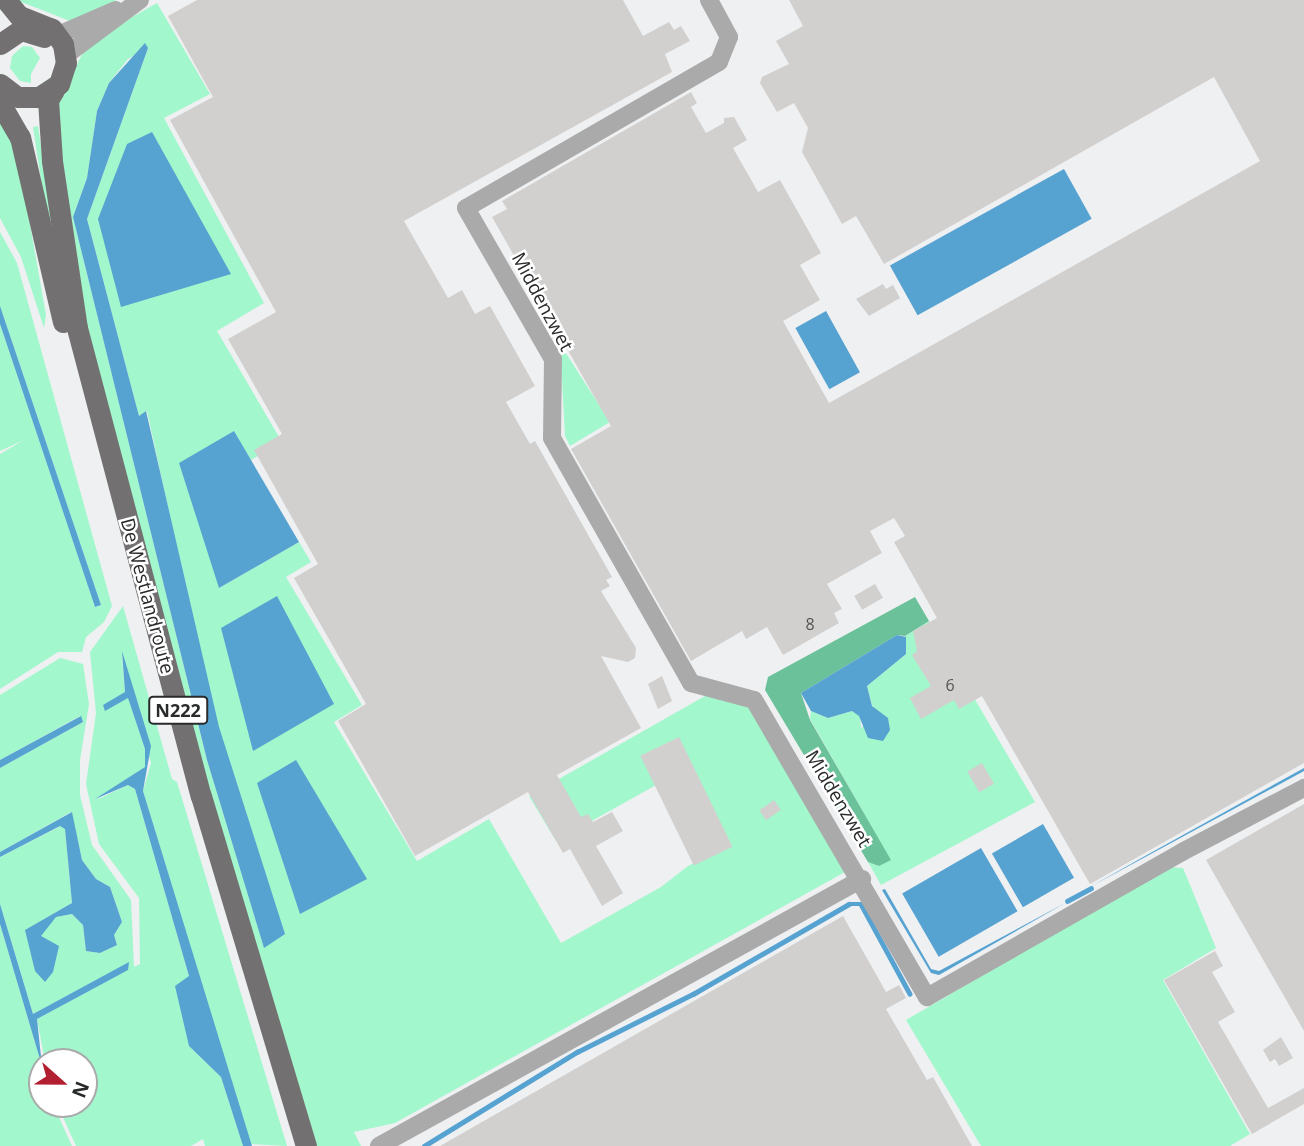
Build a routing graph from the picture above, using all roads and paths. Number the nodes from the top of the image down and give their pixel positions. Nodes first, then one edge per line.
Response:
1 (6, 0) edge
2 (709, 0) edge
3 (137, 2) edge
4 (0, 6) edge
5 (23, 25) junction
6 (57, 43) junction
7 (0, 44) edge
8 (6, 94) edge
9 (47, 94) junction
10 (1304, 788) edge
11 (862, 879) junction
12 (293, 1146) edge
13 (306, 1146) edge
14 (379, 1146) edge

1 - 5 main road
2 - 11 street, Middenzwet
3 - 6 street
4 - 5 main road
5 - 6 main road
5 - 7 main road
6 - 9 main road
8 - 9 main road, N222
8 - 12 main road, De Westlandroute / N222
9 - 13 main road, De Westlandroute / N222
10 - 11 street, Middenzwet
11 - 14 street, Middenzwet

